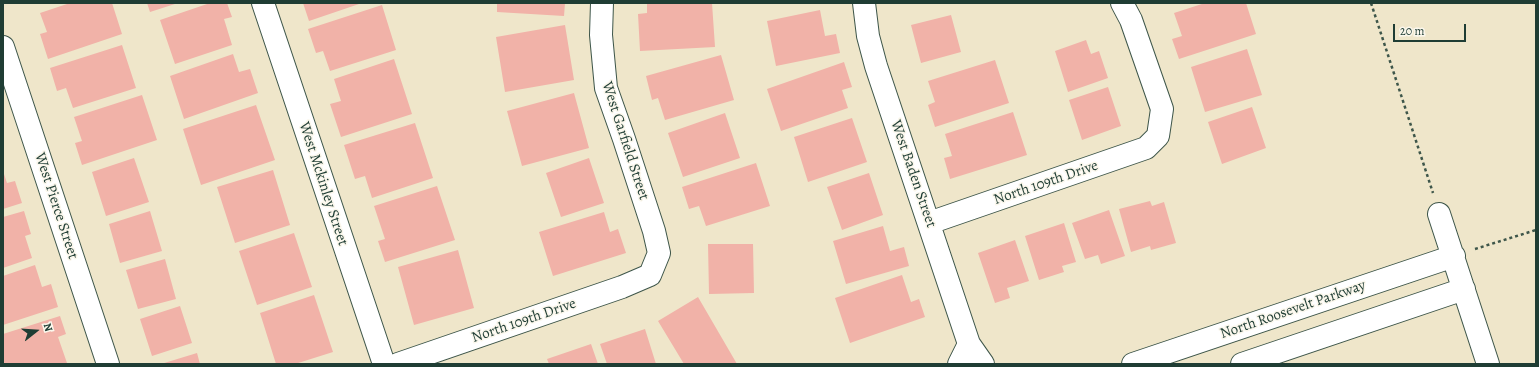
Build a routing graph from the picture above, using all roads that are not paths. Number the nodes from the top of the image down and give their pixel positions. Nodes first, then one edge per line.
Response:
1 (263, 3) edge
2 (602, 3) edge
3 (864, 3) edge
4 (1122, 3) edge
5 (3, 47) edge
6 (1439, 214) road end
7 (929, 223) junction
8 (1454, 256) junction
9 (650, 275) joint
10 (1464, 289) junction
11 (969, 344) junction
12 (108, 364) edge
13 (384, 364) edge
14 (398, 364) edge
15 (959, 364) edge
16 (982, 364) edge
17 (1133, 364) edge
18 (1242, 364) edge
19 (1488, 364) edge

1 - 13 street, West Mckinley Street
2 - 9 street, West Garfield Street
3 - 7 street, West Baden Street
4 - 7 street, North 109th Drive
5 - 12 street, West Pierce Street
6 - 8 street
7 - 11 street, West Baden Street
8 - 10 street
8 - 17 street, North Roosevelt Parkway
9 - 14 street, North 109th Drive
10 - 18 street
10 - 19 street
11 - 15 street
11 - 16 street

